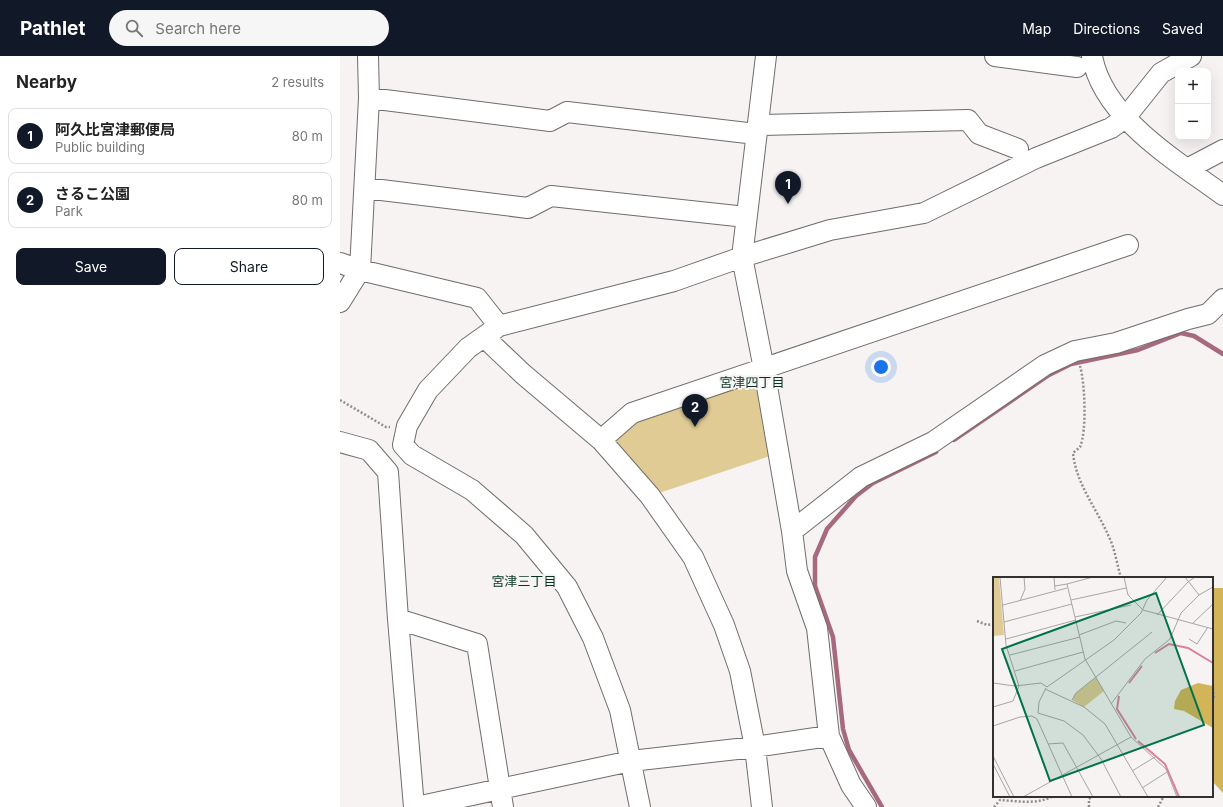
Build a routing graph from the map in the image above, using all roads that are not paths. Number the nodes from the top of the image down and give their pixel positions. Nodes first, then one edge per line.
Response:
1 (368, 56) edge
2 (766, 56) edge
3 (995, 56) edge
4 (1191, 56) edge
5 (1084, 62) edge
6 (369, 98) junction
7 (1126, 118) junction
8 (757, 129) junction
9 (1018, 149) dead end
10 (1223, 150) edge
11 (1187, 169) junction
12 (365, 188) junction
13 (1223, 195) edge
14 (746, 217) junction
15 (1128, 245) dead end
16 (742, 257) junction
17 (340, 264) edge
18 (360, 270) junction
19 (1223, 299) edge
20 (340, 302) edge
21 (491, 331) junction
22 (764, 368) junction
23 (601, 440) junction
24 (340, 442) edge
25 (792, 531) junction
26 (398, 619) junction
27 (829, 736) junction
28 (755, 747) junction
29 (631, 761) junction
30 (501, 798) edge
31 (415, 807) edge
32 (640, 807) edge
33 (762, 807) edge
34 (866, 807) edge

1 - 6 street
2 - 8 street
3 - 5 street
4 - 7 street
5 - 7 street
6 - 8 street
6 - 12 street
7 - 11 street
7 - 16 street
8 - 9 street
8 - 14 street
10 - 11 street
11 - 13 street
12 - 14 street
12 - 18 street
14 - 16 street
15 - 22 street
16 - 21 street
16 - 22 street
17 - 18 street
18 - 20 street
18 - 21 street
19 - 25 street
21 - 23 street
21 - 29 street
22 - 23 street
22 - 25 street
23 - 28 street
24 - 26 street
25 - 27 street
26 - 30 street
26 - 31 street
27 - 28 street
27 - 34 street
28 - 29 street
28 - 33 street
29 - 30 street
29 - 32 street
30 - 31 street

